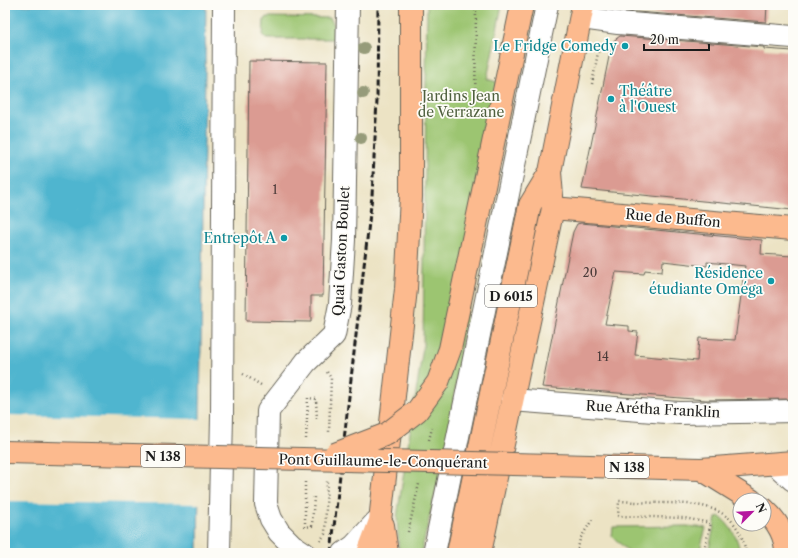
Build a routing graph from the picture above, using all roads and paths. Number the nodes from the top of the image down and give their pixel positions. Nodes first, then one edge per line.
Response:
1 (224, 5) edge
2 (348, 5) edge
3 (411, 5) edge
4 (522, 5) edge
5 (547, 5) edge
6 (584, 9) edge
7 (793, 38) edge
8 (550, 172) junction
9 (553, 208) junction
10 (793, 229) edge
11 (222, 361) junction
12 (278, 398) junction
13 (512, 400) junction
14 (793, 411) edge
15 (317, 420) dead end
16 (306, 442) dead end
17 (5, 452) edge
18 (322, 459) junction
19 (784, 463) edge
20 (702, 469) junction
21 (305, 480) dead end
22 (793, 480) edge
23 (738, 492) edge
24 (314, 497) dead end
25 (772, 519) edge
26 (380, 520) junction
27 (592, 520) dead end
28 (219, 553) edge
29 (304, 553) edge
30 (344, 553) edge
31 (368, 553) edge
32 (386, 553) edge
33 (434, 553) edge
34 (458, 553) edge
35 (480, 553) edge
36 (577, 553) edge
37 (703, 553) edge
38 (746, 553) edge
39 (786, 553) edge

1 - 11 street
2 - 12 street, Quai Gaston Boulet
3 - 26 main road
4 - 18 main road, bridge
5 - 33 street
6 - 7 street
6 - 8 main road, D 6015
8 - 9 main road, D 6015
8 - 34 main road, D 6015
9 - 10 main road, Rue de Buffon
9 - 13 main road, D 6015
11 - 12 path
11 - 28 street
12 - 29 street, Quai Gaston Boulet
13 - 14 street, Rue Arétha Franklin
13 - 35 main road, D 6015
15 - 16 path
17 - 18 main road, Pont Guillaume-le-Conquérant / N 138, bridge
18 - 20 main road, Pont Guillaume-le-Conquérant / N 138, bridge
19 - 20 main road, N 138
19 - 22 street
20 - 23 main road
21 - 24 path
25 - 39 main road
26 - 30 street
26 - 31 main road
26 - 32 main road
27 - 36 path
37 - 38 path

